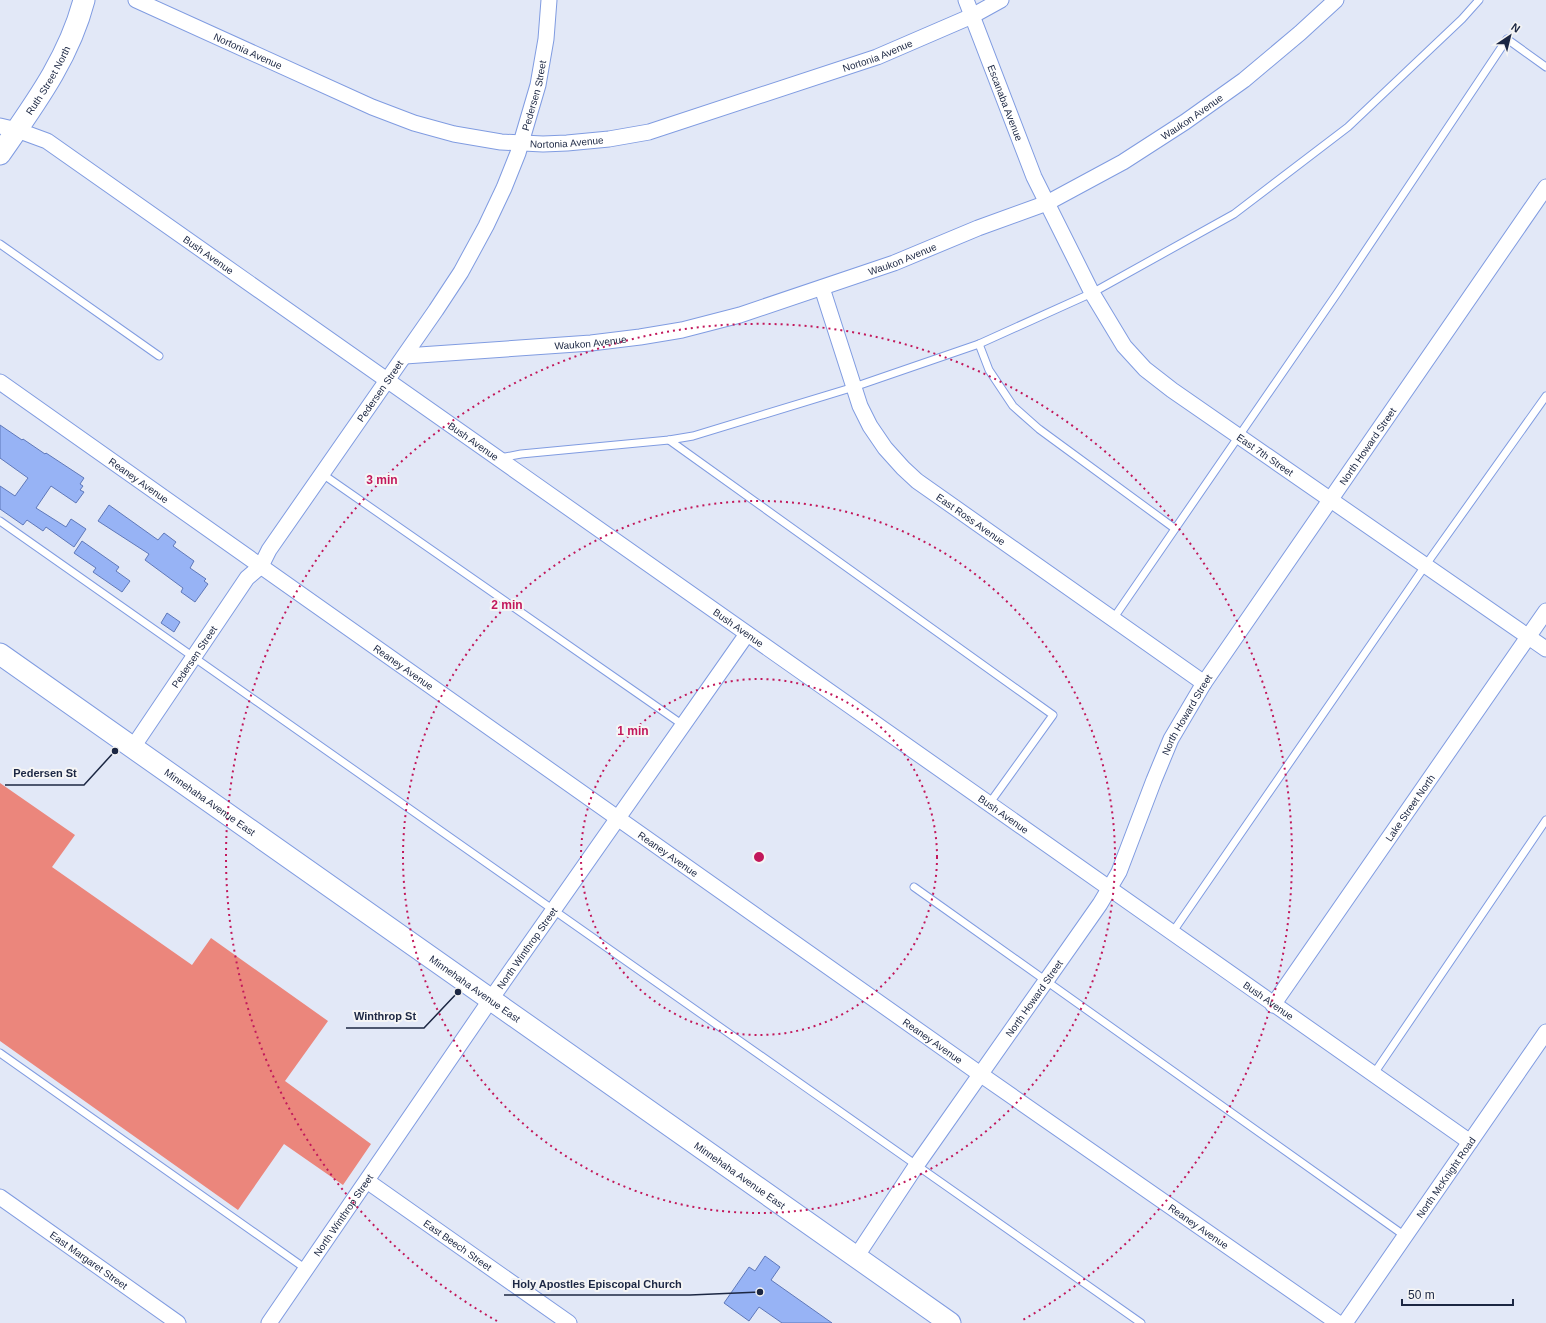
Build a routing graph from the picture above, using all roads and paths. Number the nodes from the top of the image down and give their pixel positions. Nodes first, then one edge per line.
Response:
1 (84, 0) edge
2 (136, 0) edge
3 (549, 0) edge
4 (966, 0) edge
5 (1001, 0) edge
6 (1336, 0) edge
7 (1479, 0) edge
8 (972, 16) junction
9 (1546, 67) edge
10 (8, 128) edge
11 (520, 144) junction
12 (0, 154) edge
13 (1546, 187) edge
14 (1047, 203) junction
15 (0, 244) edge
16 (822, 288) junction
17 (1092, 293) junction
18 (979, 344) junction
19 (159, 356) dead end
20 (405, 356) junction
21 (387, 380) junction
22 (0, 382) edge
23 (854, 387) junction
24 (1546, 396) edge
25 (1239, 436) junction
26 (669, 440) junction
27 (498, 459) junction
28 (321, 474) junction
29 (1331, 500) junction
30 (0, 520) edge
31 (1174, 528) junction
32 (261, 566) junction
33 (1425, 566) junction
34 (1546, 611) edge
35 (1113, 619) junction
36 (746, 634) junction
37 (1528, 637) junction
38 (1546, 649) edge
39 (0, 654) edge
40 (193, 657) junction
41 (1204, 684) junction
42 (683, 725) junction
43 (133, 747) junction
44 (989, 804) junction
45 (619, 818) junction
46 (1546, 820) edge
47 (914, 886) dead end
48 (1110, 890) junction
49 (554, 910) junction
50 (1172, 934) junction
51 (1046, 980) junction
52 (491, 999) junction
53 (1273, 1005) junction
54 (1546, 1032) edge
55 (0, 1053) edge
56 (980, 1074) junction
57 (1373, 1075) junction
58 (1470, 1142) junction
59 (916, 1166) junction
60 (367, 1181) junction
61 (0, 1197) edge
62 (1406, 1236) junction
63 (856, 1257) junction
64 (306, 1268) junction
65 (178, 1323) edge
66 (269, 1323) edge
67 (569, 1323) edge
68 (950, 1323) edge
69 (1141, 1323) edge
70 (1338, 1323) edge
71 (1345, 1323) edge

1 - 10 main road, Ruth Street North
2 - 11 street, Nortonia Avenue
3 - 11 street, Pedersen Street
4 - 8 street, Escanaba Avenue
5 - 8 street, Nortonia Avenue
6 - 14 street, Waukon Avenue
7 - 17 lane
8 - 11 street, Nortonia Avenue
8 - 14 street, Escanaba Avenue
9 - 25 lane
10 - 12 main road, Ruth Street North
10 - 21 street, Bush Avenue
11 - 20 street, Pedersen Street
13 - 29 street, North Howard Street
14 - 16 street, Waukon Avenue
14 - 17 street, East 7th Street
15 - 19 lane
16 - 20 street, Waukon Avenue
16 - 23 street, East Ross Avenue
17 - 18 lane
17 - 25 street, East 7th Street
18 - 23 lane
18 - 31 lane
20 - 21 street, Pedersen Street
21 - 27 street, Bush Avenue
21 - 28 street, Pedersen Street
22 - 32 street, Reaney Avenue
23 - 26 lane
23 - 35 street, East Ross Avenue
24 - 33 lane
25 - 29 street, East 7th Street
25 - 31 lane
26 - 27 lane
26 - 44 lane
27 - 36 street, Bush Avenue
28 - 32 street, Pedersen Street
28 - 42 lane
29 - 33 street, East 7th Street
29 - 41 street, North Howard Street
30 - 40 lane
31 - 35 lane
32 - 40 street, Pedersen Street
32 - 45 street, Reaney Avenue
33 - 37 street, East 7th Street
33 - 50 lane
34 - 37 street, Lake Street North
35 - 41 street, East Ross Avenue
36 - 42 street, North Winthrop Street
36 - 44 street, Bush Avenue
37 - 38 street, East 7th Street
37 - 53 street, Lake Street North
39 - 43 main road, Minnehaha Avenue East
40 - 43 street, Pedersen Street
40 - 49 lane
41 - 48 street, North Howard Street
42 - 45 street, North Winthrop Street
43 - 52 main road, Minnehaha Avenue East
44 - 48 street, Bush Avenue
45 - 49 street, North Winthrop Street
45 - 56 street, Reaney Avenue
46 - 57 lane
47 - 51 lane
48 - 50 street, Bush Avenue
48 - 51 street, North Howard Street
49 - 52 street, North Winthrop Street
49 - 59 lane
50 - 53 street, Bush Avenue
51 - 56 street, North Howard Street
51 - 62 lane
52 - 60 street, North Winthrop Street
52 - 63 main road, Minnehaha Avenue East
53 - 57 street, Bush Avenue
54 - 58 street, North McKnight Road
55 - 64 lane
56 - 59 street, North Howard Street
56 - 70 street, Reaney Avenue
57 - 58 street, Bush Avenue
58 - 62 street, North McKnight Road
59 - 63 street, North Howard Street
59 - 69 lane
60 - 64 street, North Winthrop Street
60 - 67 street, East Beech Street
61 - 65 street, East Margaret Street
62 - 71 street, North McKnight Road
63 - 68 main road, Minnehaha Avenue East
64 - 66 street, North Winthrop Street

